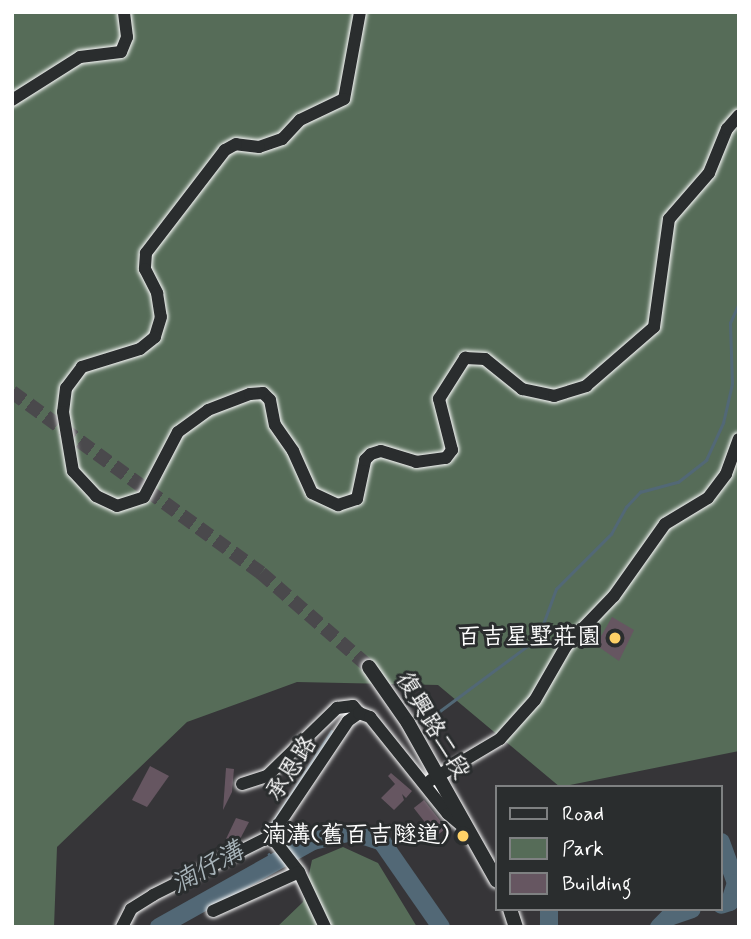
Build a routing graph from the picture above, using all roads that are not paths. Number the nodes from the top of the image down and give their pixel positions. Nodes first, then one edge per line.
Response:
1 (124, 12) edge
2 (360, 12) edge
3 (12, 100) edge
4 (739, 115) edge
5 (739, 439) edge
6 (369, 667) tunnel mouth
7 (359, 713) junction
8 (408, 723) junction
9 (393, 745) junction
10 (430, 780) junction
11 (242, 784) dead end
12 (271, 836) junction
13 (299, 873) junction
14 (496, 879) edge
15 (213, 911) dead end
16 (122, 927) edge
17 (325, 927) edge

1 - 3 street
2 - 4 street
5 - 10 street
6 - 8 main road, 復興路二段
7 - 9 street
7 - 11 street
7 - 12 street, 承恩路
8 - 9 street
8 - 10 main road, 復興路二段
9 - 10 street
10 - 14 main road, 復興路二段
12 - 13 street
12 - 16 street, 承恩路
13 - 15 street
13 - 17 street

